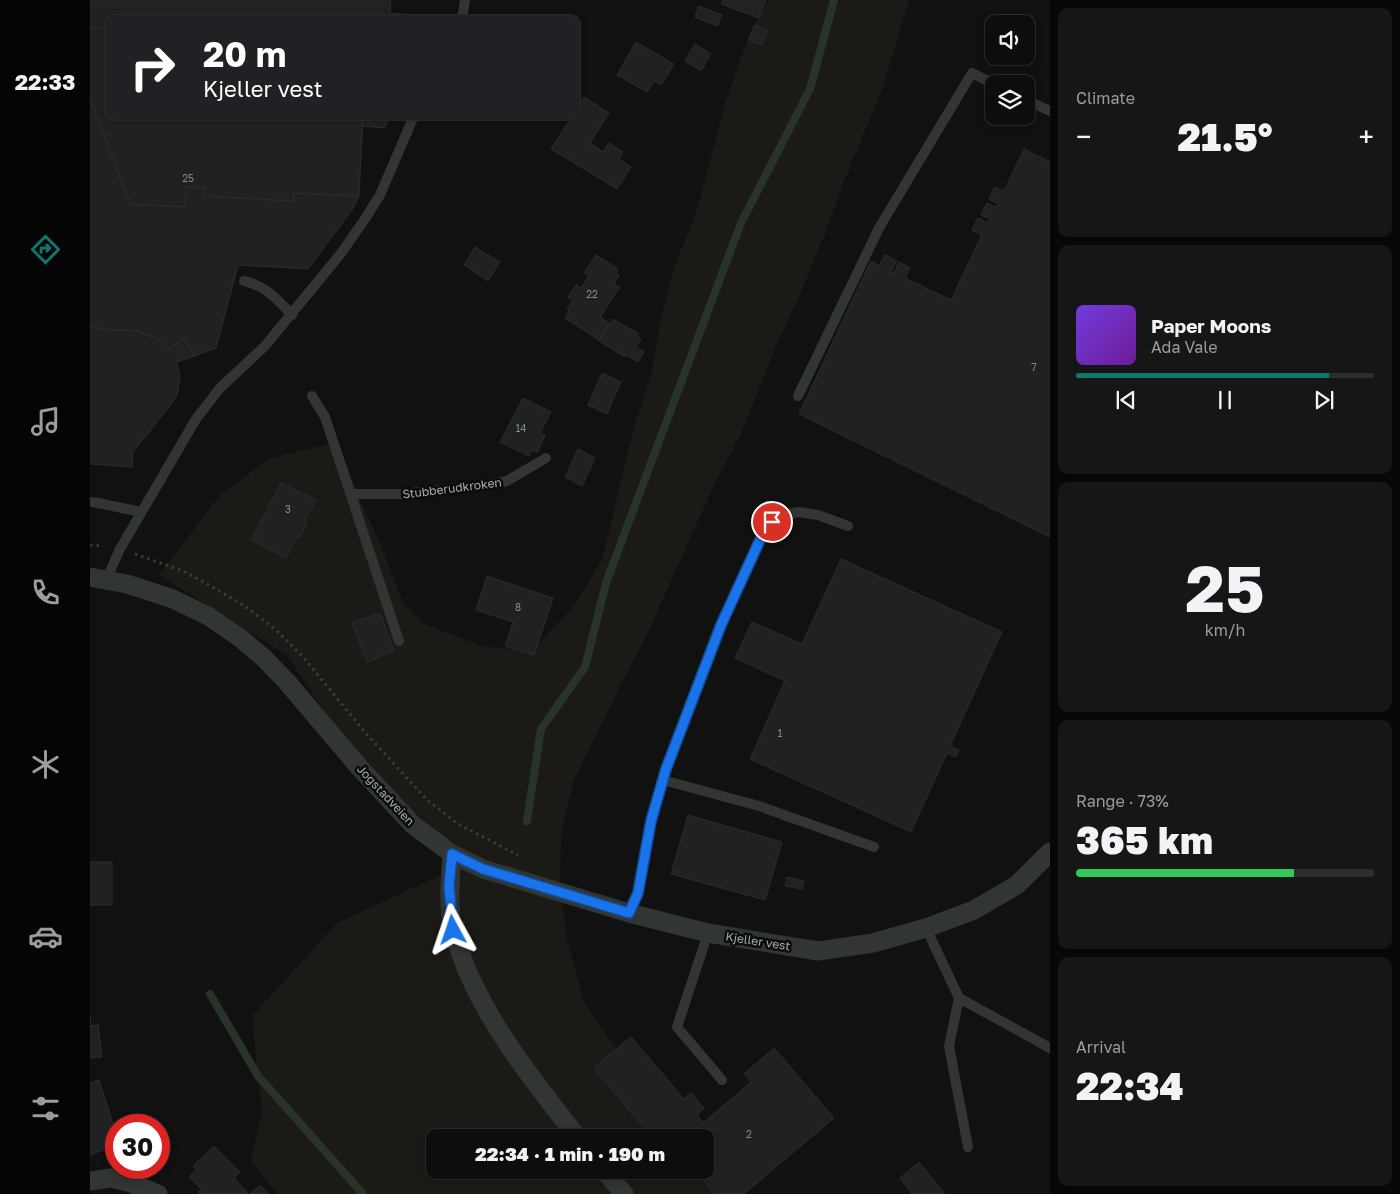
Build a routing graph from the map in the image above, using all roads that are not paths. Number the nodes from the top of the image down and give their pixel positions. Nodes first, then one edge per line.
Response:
1 (465, 0) edge
2 (463, 15) edge
3 (985, 80) edge
4 (1035, 104) edge
5 (1050, 111) edge
6 (412, 120) edge
7 (244, 281) dead end
8 (292, 315) junction
9 (312, 396) dead end
10 (798, 396) dead end
11 (546, 458) dead end
12 (350, 494) junction
13 (90, 502) edge
14 (141, 512) junction
15 (848, 526) dead end
16 (98, 578) edge
17 (399, 642) dead end
18 (663, 780) junction
19 (874, 847) dead end
20 (1050, 852) edge
21 (452, 854) junction
22 (629, 913) junction
23 (926, 928) junction
24 (708, 933) junction
25 (959, 998) junction
26 (1050, 1048) edge
27 (722, 1080) dead end
28 (571, 1129) edge
29 (968, 1147) dead end
30 (612, 1179) edge
31 (90, 1182) edge
32 (158, 1194) edge
33 (624, 1194) edge

1 - 2 lane
3 - 10 lane
4 - 5 lane
6 - 8 lane
7 - 8 lane
8 - 14 lane
9 - 12 lane
11 - 12 lane, Stubberudkroken
12 - 17 lane
13 - 14 lane
14 - 16 lane
15 - 18 lane
16 - 21 street, Jogstadveien
18 - 19 lane
18 - 22 lane
20 - 23 street, Kjeller vest
21 - 22 street, Kjeller vest
21 - 28 street
22 - 24 street, Kjeller vest
23 - 24 street, Kjeller vest
23 - 25 lane
24 - 27 lane
25 - 26 lane
25 - 29 lane
30 - 33 street
31 - 32 street

